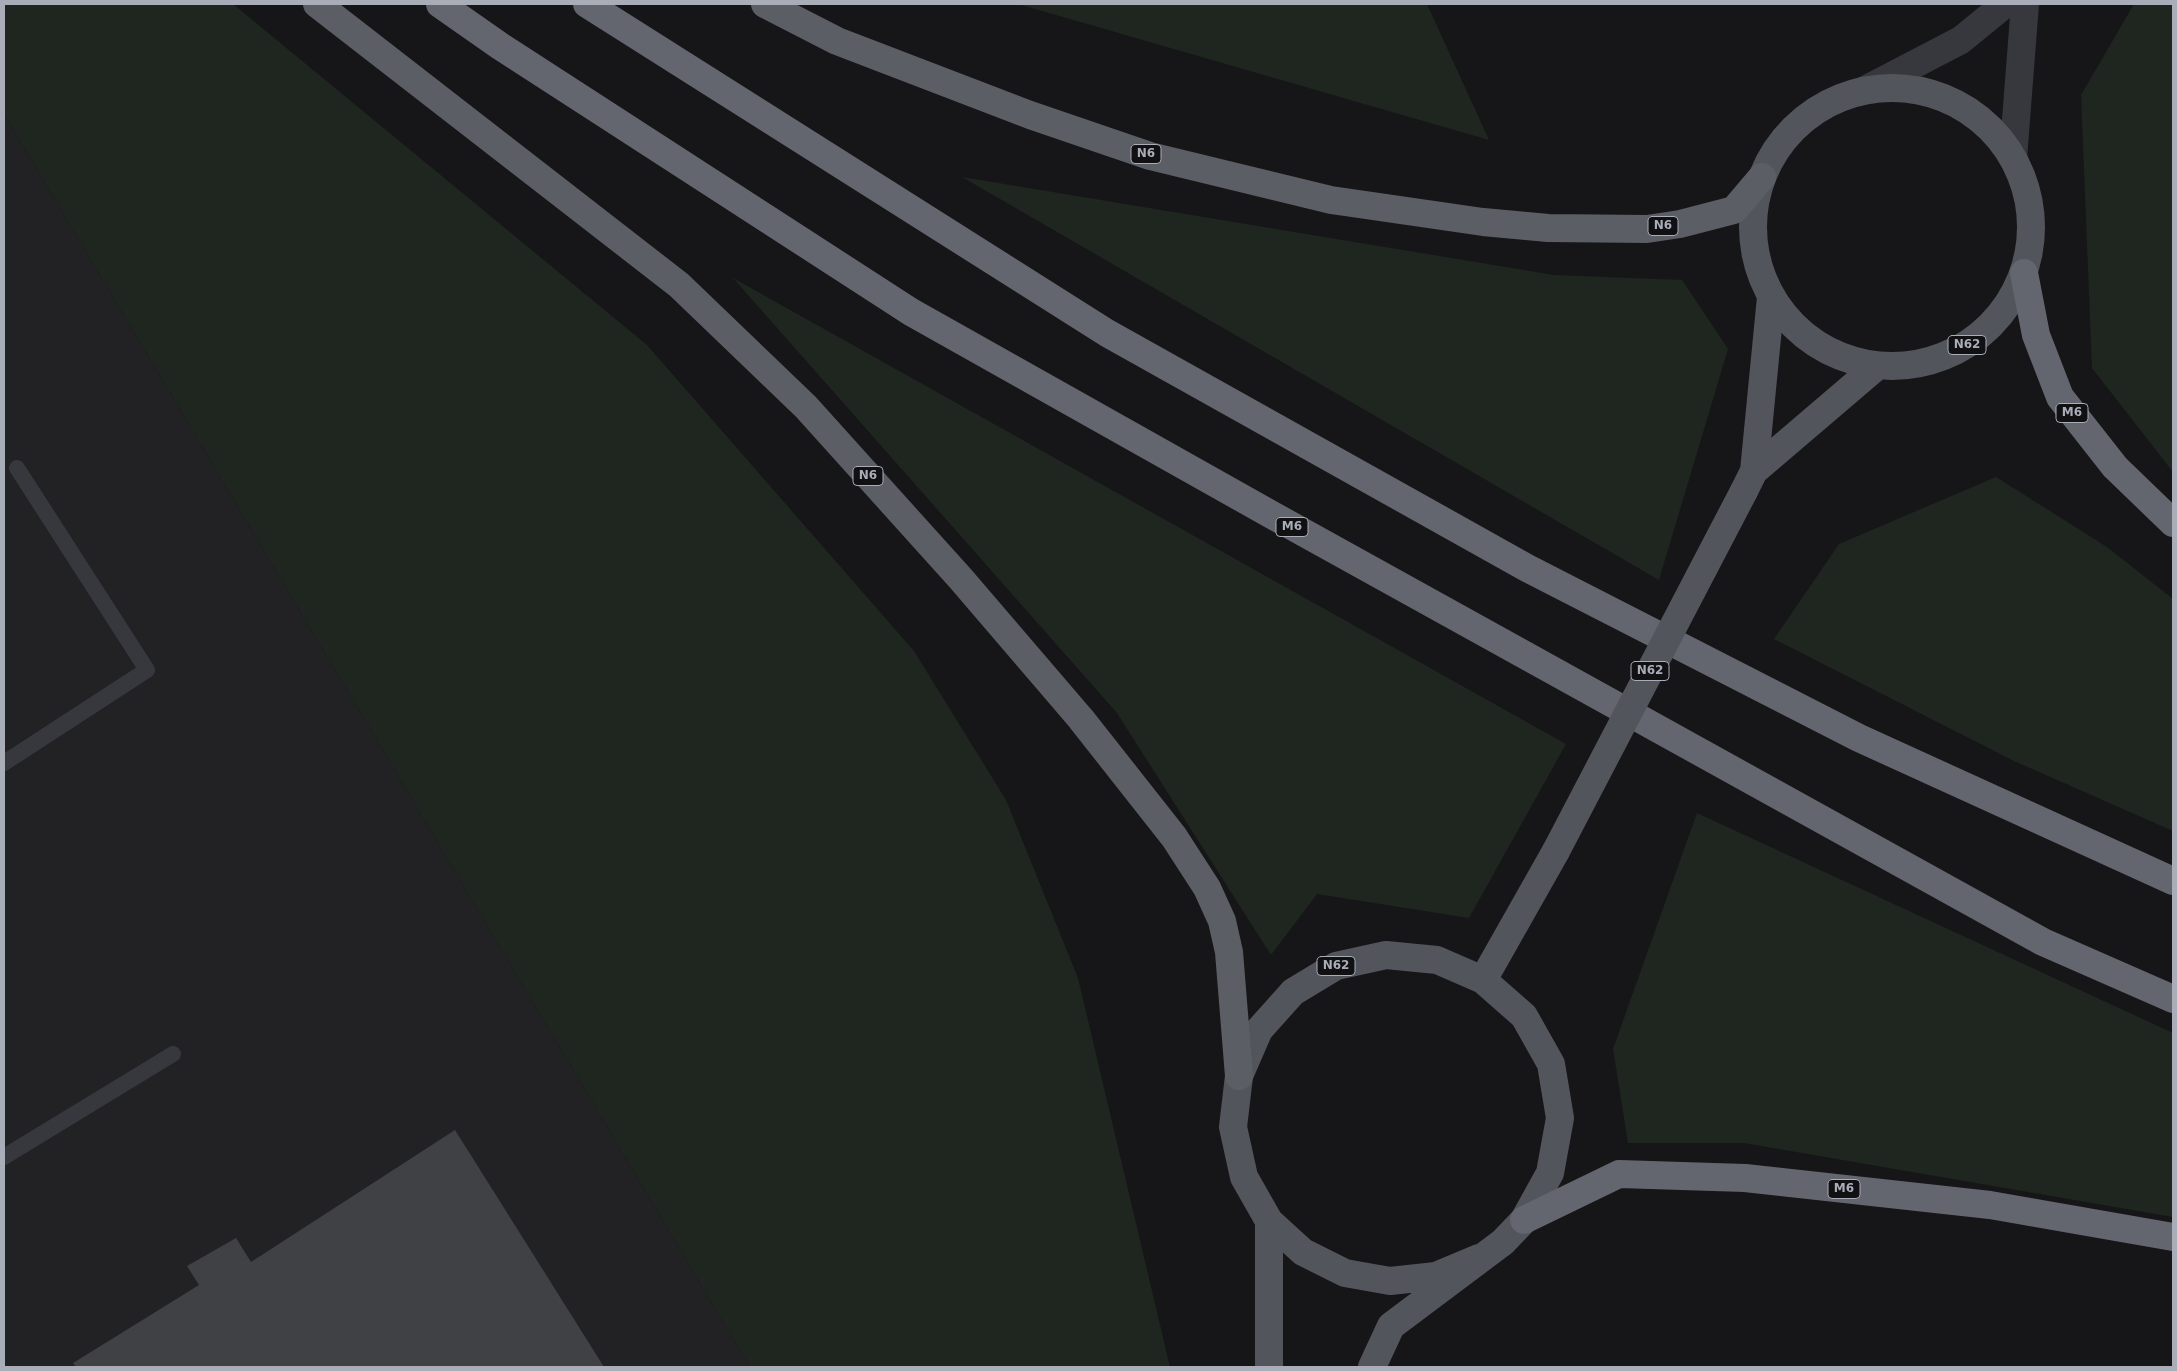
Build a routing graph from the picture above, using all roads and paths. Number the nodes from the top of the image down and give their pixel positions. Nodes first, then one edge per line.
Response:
1 (317, 4) edge
2 (440, 4) edge
3 (587, 4) edge
4 (765, 4) edge
5 (2005, 4) edge
6 (2025, 4) edge
7 (1865, 90) junction
8 (2013, 158) junction
9 (1762, 176) junction
10 (2024, 273) junction
11 (1771, 297) junction
12 (1877, 366) junction
13 (18, 468) dead end
14 (1749, 481) junction
15 (2173, 523) edge
16 (4, 763) edge
17 (2173, 881) edge
18 (1483, 980) junction
19 (2173, 999) edge
20 (173, 1054) dead end
21 (1239, 1076) junction
22 (4, 1157) edge
23 (1524, 1220) junction
24 (1269, 1221) junction
25 (2173, 1237) edge
26 (1479, 1258) junction
27 (1269, 1367) edge
28 (1372, 1367) edge

1 - 21 highway, N6
2 - 19 highway, M6
3 - 17 highway
4 - 9 highway, N6
5 - 7 street
6 - 8 street
7 - 8 main road, N62
7 - 9 main road, N62
8 - 10 main road, N62
9 - 11 main road, N62
10 - 12 main road, N62
10 - 15 highway, M6
11 - 12 main road, N62
11 - 14 main road, N62
12 - 14 main road, N62
13 - 16 lane
14 - 18 main road, N62, bridge
18 - 21 main road, N62
18 - 23 main road, N62
20 - 22 lane
21 - 24 main road, N62
23 - 25 highway, M6
23 - 26 main road, N62
24 - 26 main road, N62
24 - 27 main road, N62
26 - 28 main road, N62

